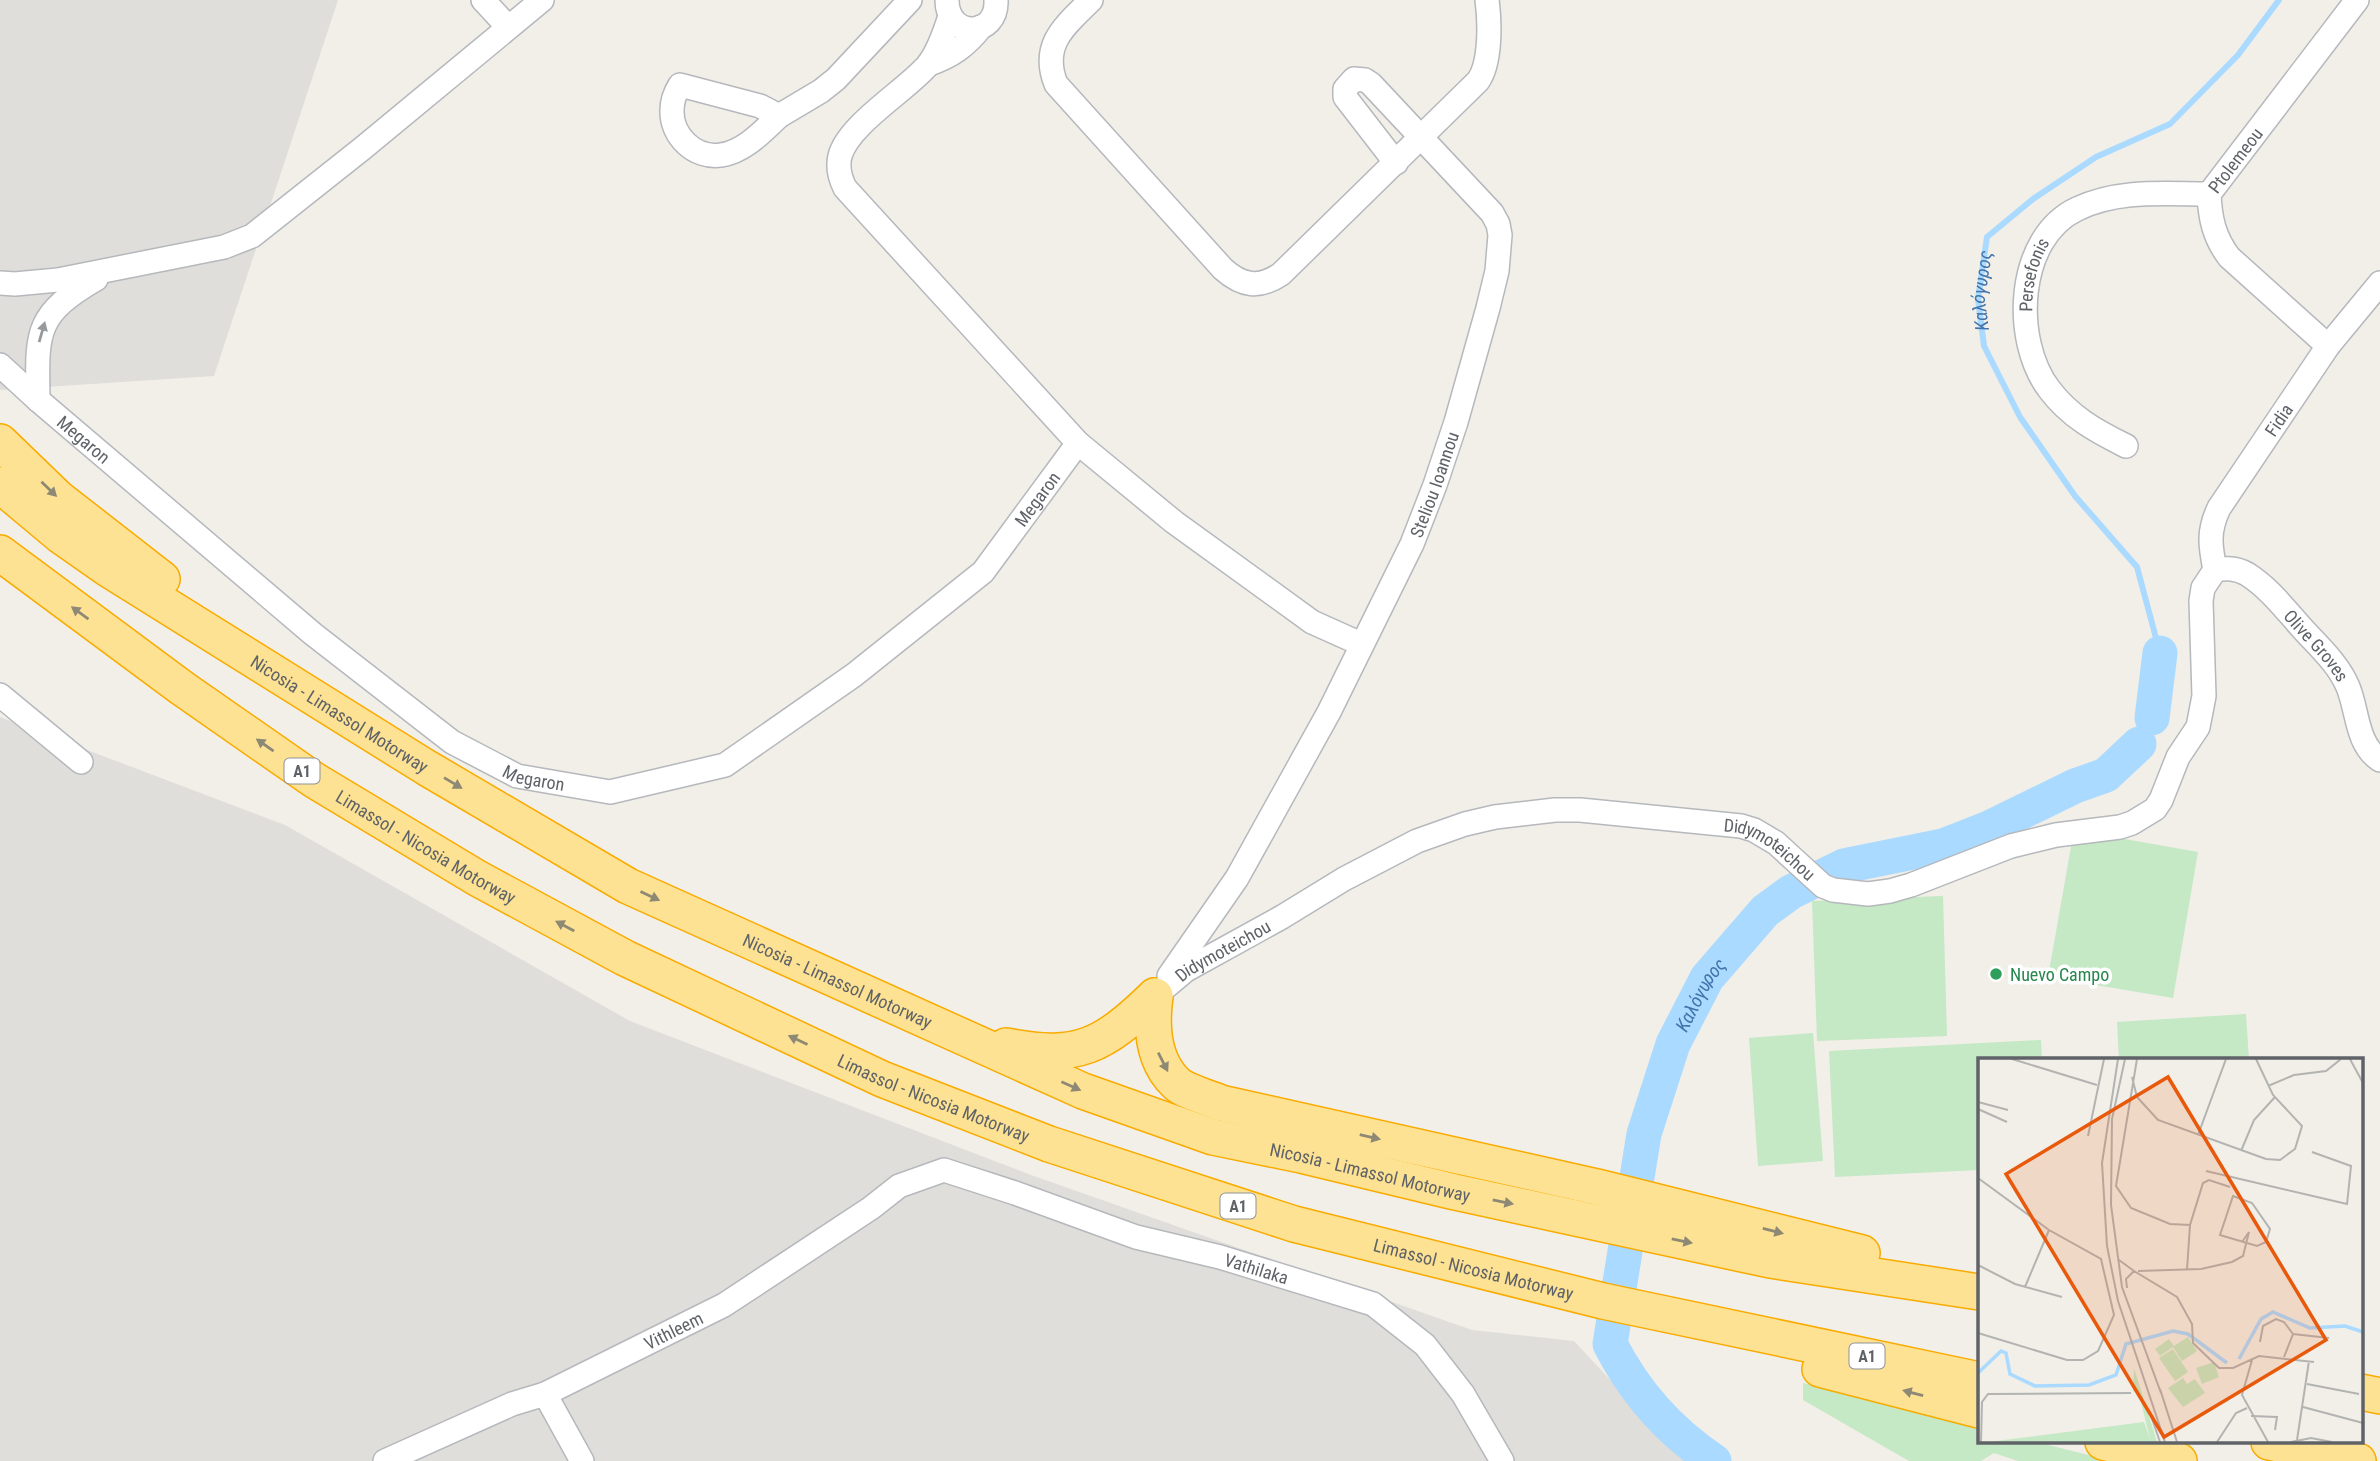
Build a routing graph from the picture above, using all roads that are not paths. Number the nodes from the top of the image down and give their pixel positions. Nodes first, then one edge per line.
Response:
1 (484, 0) edge
2 (542, 0) edge
3 (910, 0) edge
4 (996, 0) edge
5 (1091, 0) edge
6 (1487, 0) edge
7 (2357, 0) edge
8 (948, 8) edge
9 (508, 27) junction
10 (981, 27) junction
11 (929, 64) junction
12 (779, 116) dead end
13 (1422, 137) junction
14 (1396, 163) junction
15 (2209, 194) junction
16 (111, 271) junction
17 (0, 283) edge
18 (2380, 283) edge
19 (2328, 346) junction
20 (0, 365) edge
21 (38, 400) junction
22 (0, 442) edge
23 (1078, 443) junction
24 (2126, 446) dead end
25 (0, 485) edge
26 (0, 553) edge
27 (2216, 570) junction
28 (1361, 644) junction
29 (0, 695) edge
30 (353, 721) junction
31 (2380, 760) edge
32 (80, 762) dead end
33 (1155, 996) junction
34 (964, 1038) junction
35 (944, 1170) joint
36 (1774, 1260) junction
37 (1978, 1283) edge
38 (1978, 1292) edge
39 (1978, 1306) edge
40 (1753, 1342) junction
41 (2362, 1369) edge
42 (2380, 1373) edge
43 (1978, 1380) edge
44 (2362, 1392) edge
45 (545, 1394) junction
46 (2380, 1396) edge
47 (1978, 1410) edge
48 (2111, 1444) edge
49 (2278, 1444) edge
50 (385, 1461) edge
51 (582, 1461) edge
52 (1502, 1461) edge
53 (2179, 1461) edge
54 (2358, 1461) edge

1 - 9 street
2 - 9 street
3 - 12 street
4 - 10 street
5 - 14 street
6 - 13 street
7 - 15 street, Ptolemeou
8 - 10 street
8 - 11 street
9 - 16 street
10 - 11 street
11 - 23 street
13 - 14 street
13 - 14 street, Steliou Ioannou
13 - 28 street, Steliou Ioannou
15 - 19 street, Ptolemeou
15 - 24 street, Persefonis
16 - 17 street
21 -> 16 street
18 - 19 street, Fidia
19 - 27 street, Fidia
20 - 21 street, Megaron
21 - 23 street, Megaron
22 -> 30 highway
23 - 28 street
25 - 30 highway, Nicosia - Limassol Motorway
40 -> 26 highway, Limassol - Nicosia Motorway / A1
27 - 31 street, Olive Groves
27 - 33 street, Didymoteichou
28 - 33 street, Steliou Ioannou
29 - 32 street
30 -> 34 highway, Nicosia - Limassol Motorway
33 - 34 highway
33 -> 37 highway
34 -> 36 highway, Nicosia - Limassol Motorway
35 - 45 street, Vithleem
35 - 52 street, Vathilaka
36 - 38 highway
36 - 39 highway, Nicosia - Limassol Motorway
40 - 43 highway, Limassol - Nicosia Motorway / A1
47 -> 40 highway
41 - 42 highway
44 - 46 highway
45 - 50 street, Vithleem
45 - 51 street
48 - 53 highway
49 - 54 highway

